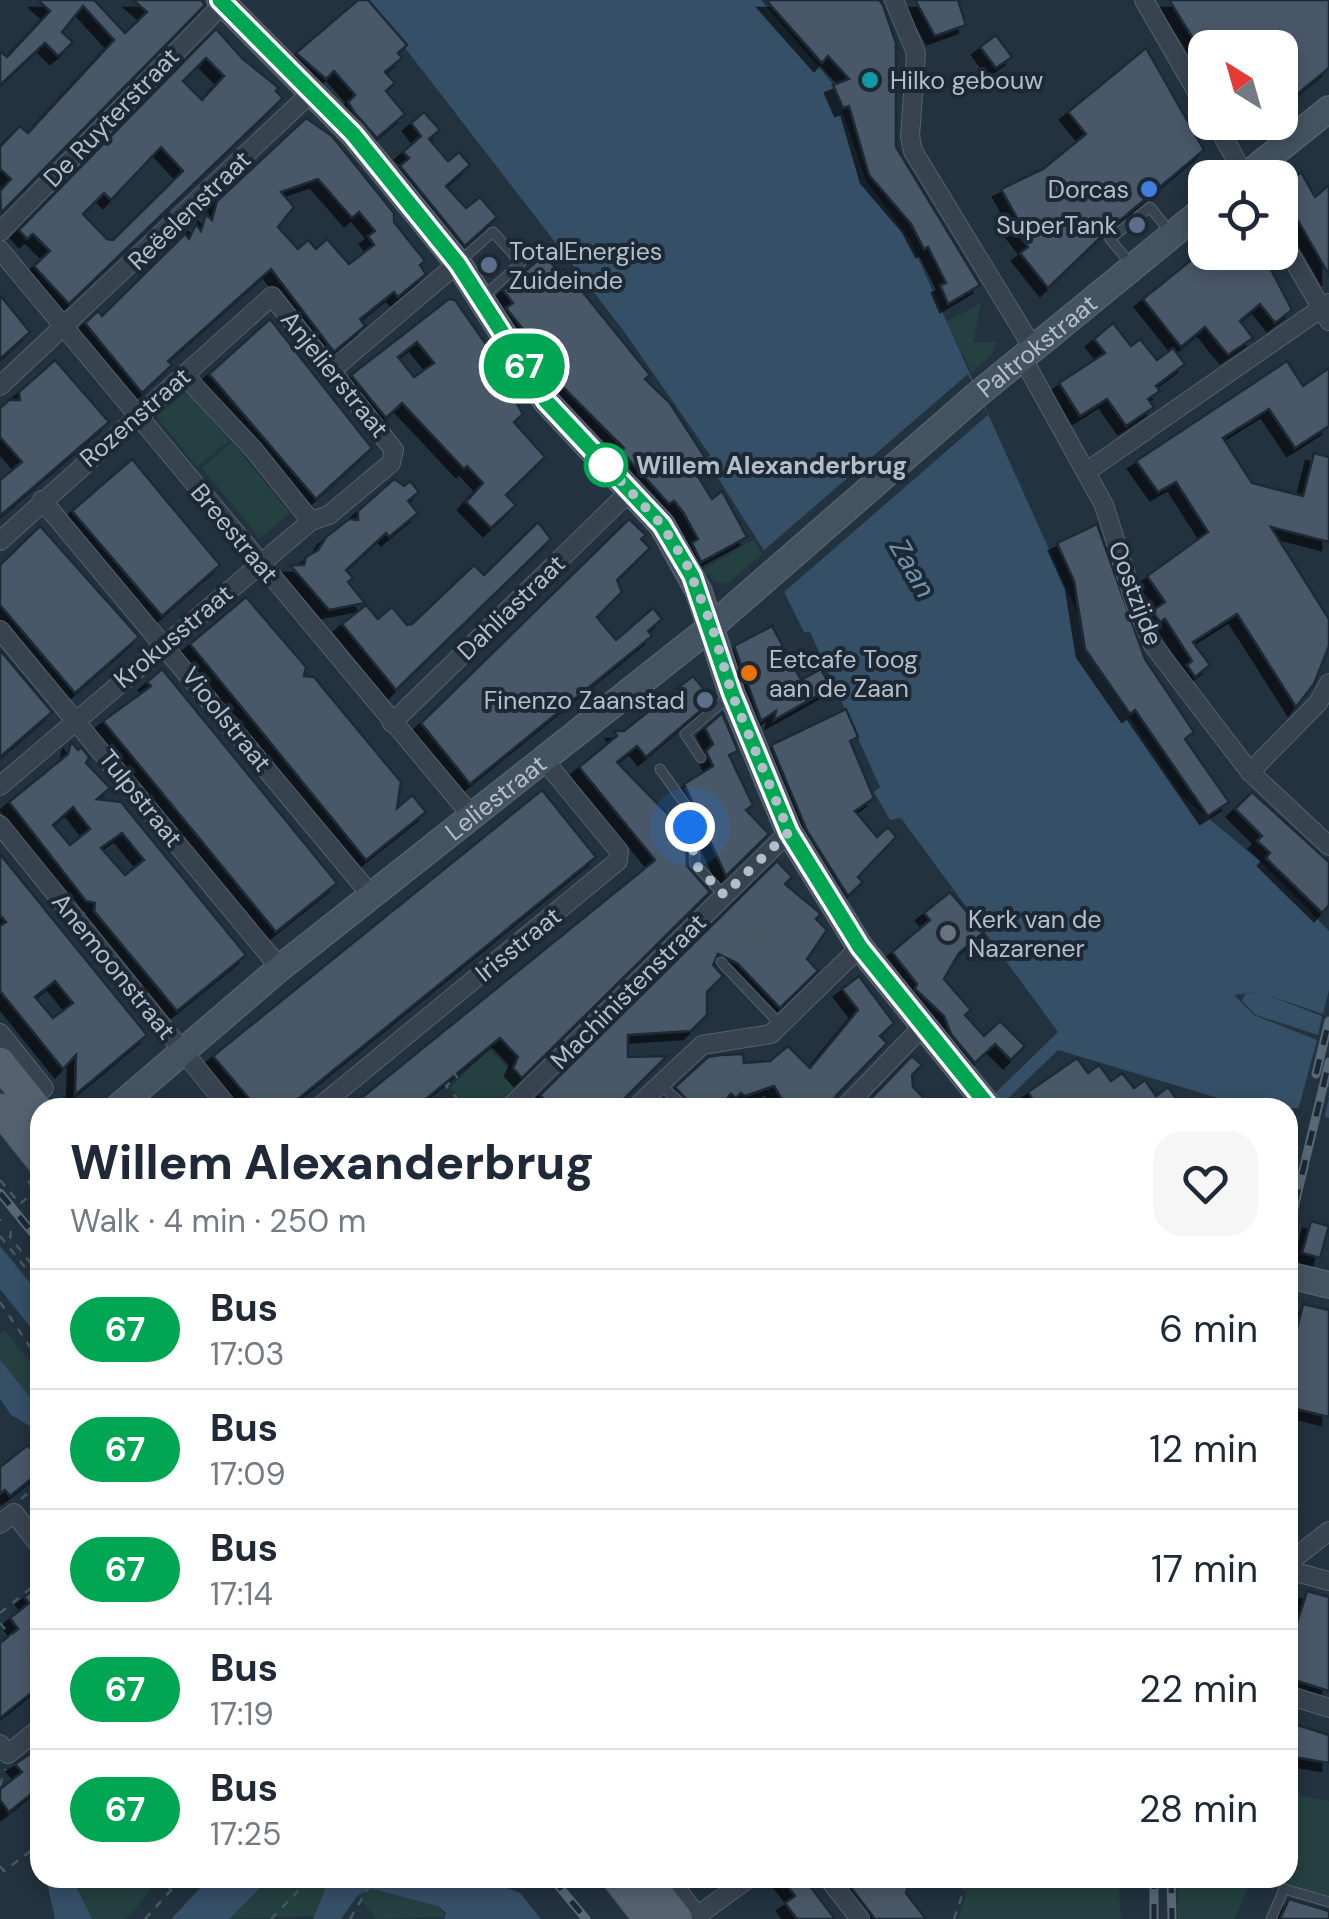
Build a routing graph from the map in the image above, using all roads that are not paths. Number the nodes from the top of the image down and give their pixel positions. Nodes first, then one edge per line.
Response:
1 (894, 0) edge
2 (1144, 0) edge
3 (222, 2) edge
4 (1188, 76) edge
5 (312, 91) junction
6 (1329, 109) edge
7 (1266, 160) edge
8 (1188, 222) edge
9 (0, 232) edge
10 (1172, 235) junction
11 (0, 250) edge
12 (458, 264) junction
13 (1298, 266) edge
14 (1133, 267) junction
15 (272, 296) joint
16 (482, 298) junction
17 (1326, 311) edge
18 (66, 328) junction
19 (1028, 353) junction
20 (332, 370) junction
21 (184, 375) junction
22 (0, 386) edge
23 (138, 415) junction
24 (395, 455) joint
25 (1086, 472) junction
26 (871, 486) joint
27 (630, 491) junction
28 (42, 500) junction
29 (310, 521) junction
30 (0, 541) edge
31 (260, 562) junction
32 (712, 626) junction
33 (0, 630) edge
34 (164, 642) junction
35 (1329, 683) edge
36 (732, 694) junction
37 (76, 718) junction
38 (392, 723) junction
39 (701, 758) dead end
40 (544, 760) junction
41 (660, 769) dead end
42 (1250, 772) junction
43 (0, 786) edge
44 (471, 815) junction
45 (0, 825) edge
46 (789, 832) junction
47 (1329, 846) edge
48 (371, 894) junction
49 (724, 895) junction
50 (860, 947) junction
51 (721, 962) road end
52 (280, 968) junction
53 (782, 1026) junction
54 (923, 1026) junction
55 (0, 1032) edge
56 (182, 1050) junction
57 (0, 1063) edge
58 (660, 1083) junction
59 (40, 1098) edge
60 (41, 1098) edge
61 (128, 1098) edge
62 (221, 1098) edge
63 (330, 1098) edge
64 (519, 1098) edge
65 (645, 1098) edge
66 (676, 1098) edge
67 (854, 1098) edge
68 (981, 1098) edge
69 (0, 1109) edge
70 (30, 1146) edge
71 (1298, 1277) edge
72 (1329, 1285) edge
73 (7, 1519) edge
74 (1329, 1531) edge
75 (30, 1538) edge
76 (1298, 1558) edge
77 (1298, 1570) edge
78 (1329, 1580) edge
79 (1298, 1698) edge
80 (1329, 1708) edge
81 (30, 1736) edge
82 (0, 1744) edge
83 (625, 1888) edge
84 (656, 1888) edge
85 (674, 1888) edge
86 (734, 1888) edge
87 (836, 1888) edge
88 (1329, 1902) edge
89 (691, 1918) edge
90 (648, 1919) edge
91 (860, 1919) edge
92 (1270, 1919) edge

1 - 19 street, Oostzijde
2 - 4 street
3 - 5 street
3 - 9 street, De Ruyterstraat
5 - 12 street
5 - 18 street, Reëelenstraat
6 - 7 street
8 - 10 street, Paltrokstraat
10 - 14 street, Paltrokstraat
10 - 14 lane
11 - 18 street, Breestraat
12 - 16 street
12 - 16 lane
12 - 20 street
13 - 17 street
14 - 19 street, Paltrokstraat
15 - 20 street, Anjelierstraat
15 - 21 street, Rozenstraat
16 - 27 street
17 - 25 street
18 - 22 street, Reëelenstraat
18 - 23 street, Breestraat
19 - 25 street, Oostzijde
19 - 26 street, Paltrokstraat
20 - 24 street, Anjelierstraat
21 - 23 street, Rozenstraat
21 - 29 street
23 - 28 street, Rozenstraat
23 - 31 street, Breestraat
24 - 29 street, Krokusstraat
25 - 42 street, Oostzijde
26 - 32 street, Leliestraat
27 - 32 street
27 - 38 street, Dahliastraat
28 - 30 street, Rozenstraat
28 - 34 street, Vioolstraat
29 - 31 street, Krokusstraat
31 - 34 street, Krokusstraat
31 - 38 street, Breestraat
32 - 36 street
32 - 40 street, Leliestraat
33 - 37 street, Tulpstraat
34 - 37 street, Krokusstraat
34 - 48 street, Vioolstraat
35 - 42 street
36 - 39 lane
36 - 46 street
37 - 43 street, Krokusstraat
37 - 52 street, Tulpstraat
38 - 44 street, Breestraat
40 - 44 street, Leliestraat
40 - 63 street, Irisstraat
41 - 49 lane
42 - 47 street, Oostzijde
44 - 48 street, Leliestraat
45 - 56 street, Anemoonstraat
46 - 49 street, Machinistenstraat
46 - 50 street
48 - 52 street, Leliestraat
49 - 64 street, Machinistenstraat
50 - 53 street
50 - 54 street
51 - 53 lane
52 - 56 street, Leliestraat
53 - 58 street
54 - 67 street
54 - 68 street
55 - 60 street
56 - 61 street, Leliestraat
56 - 62 street, Anemoonstraat
57 - 59 main road
58 - 65 street
58 - 66 lane
69 - 70 main road
71 - 72 street
73 - 75 street
74 - 76 street
77 - 78 street
79 - 80 street
81 - 82 street
83 - 90 main road
84 - 89 main road
85 - 89 street
86 - 89 street
87 - 91 street
88 - 92 lane

